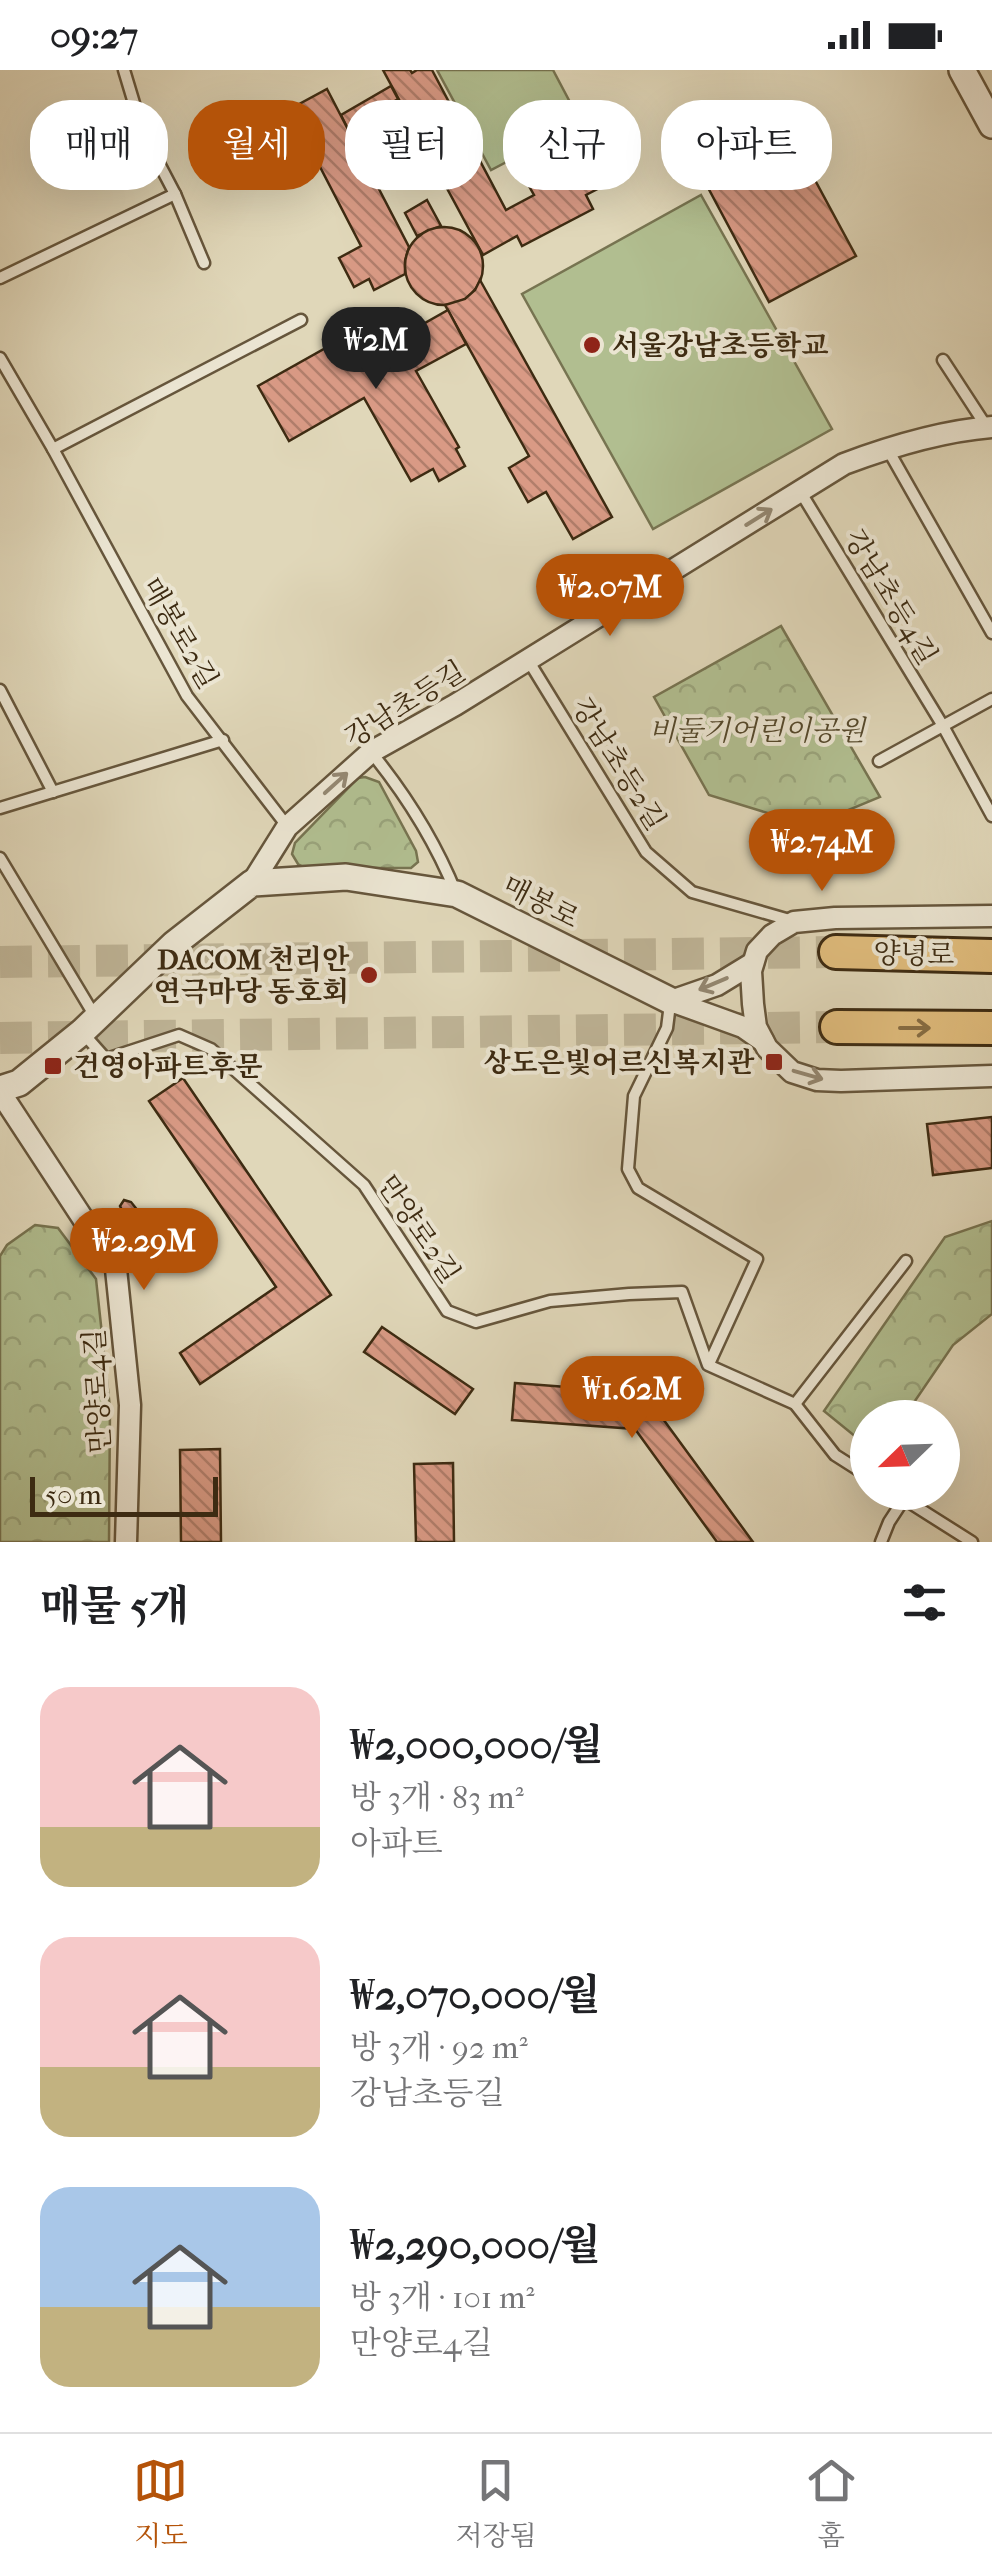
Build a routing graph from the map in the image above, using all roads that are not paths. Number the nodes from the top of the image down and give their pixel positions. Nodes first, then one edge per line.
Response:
1 (124, 70) edge
2 (962, 70) edge
3 (992, 125) edge
4 (175, 194) junction
5 (204, 263) dead end
6 (0, 278) edge
7 (301, 320) dead end
8 (0, 358) edge
9 (944, 360) dead end
10 (990, 430) edge
11 (53, 448) junction
12 (887, 448) junction
13 (800, 490) junction
14 (992, 632) edge
15 (528, 660) junction
16 (0, 690) edge
17 (992, 699) edge
18 (943, 726) junction
19 (223, 740) junction
20 (371, 752) junction
21 (879, 760) dead end
22 (53, 792) junction
23 (0, 808) edge
24 (992, 816) edge
25 (287, 827) junction
26 (0, 858) edge
27 (252, 883) junction
28 (457, 894) junction
29 (992, 916) edge
30 (794, 922) junction
31 (836, 952) tunnel mouth
32 (992, 956) edge
33 (753, 963) junction
34 (670, 1000) junction
35 (89, 1025) junction
36 (837, 1027) tunnel mouth
37 (992, 1028) edge
38 (763, 1041) junction
39 (992, 1076) edge
40 (0, 1091) edge
41 (906, 1261) dead end
42 (708, 1365) junction
43 (796, 1404) junction
44 (850, 1465) edge
45 (897, 1510) edge
46 (920, 1510) edge
47 (126, 1542) edge
48 (880, 1542) edge
49 (972, 1542) edge

1 - 4 lane
2 - 3 street
4 - 5 lane
4 - 6 lane
7 - 11 lane
8 - 11 lane, 매봉로2길
9 - 10 lane
10 - 12 street, 강남초등길
11 - 19 lane, 매봉로2길
12 - 13 street, 강남초등길
12 - 14 lane
15 -> 13 street, 강남초등길
13 - 18 lane, 강남초등4길
15 - 20 street, 강남초등길
15 - 30 lane, 강남초등2길
16 - 22 lane
17 - 18 lane
18 - 21 lane
18 - 24 lane, 강남초등4길
19 - 22 lane
19 - 25 lane, 매봉로2길
25 -> 20 street, 강남초등길
20 - 28 lane
22 - 23 lane
25 - 27 street, 강남초등길
26 - 35 lane
27 - 28 street, 매봉로
27 - 35 street
28 - 34 street, 매봉로
29 - 30 street
30 - 33 street
31 - 32 main road, 양녕로
33 -> 34 street
33 - 38 street
34 - 38 street
34 - 42 lane
35 - 40 street
35 - 42 lane, 만양로2길
36 -> 37 main road
38 -> 39 street
40 - 47 street, 만양로4길
41 - 43 lane
42 - 43 lane
43 - 44 lane
45 - 48 lane
46 - 49 lane

